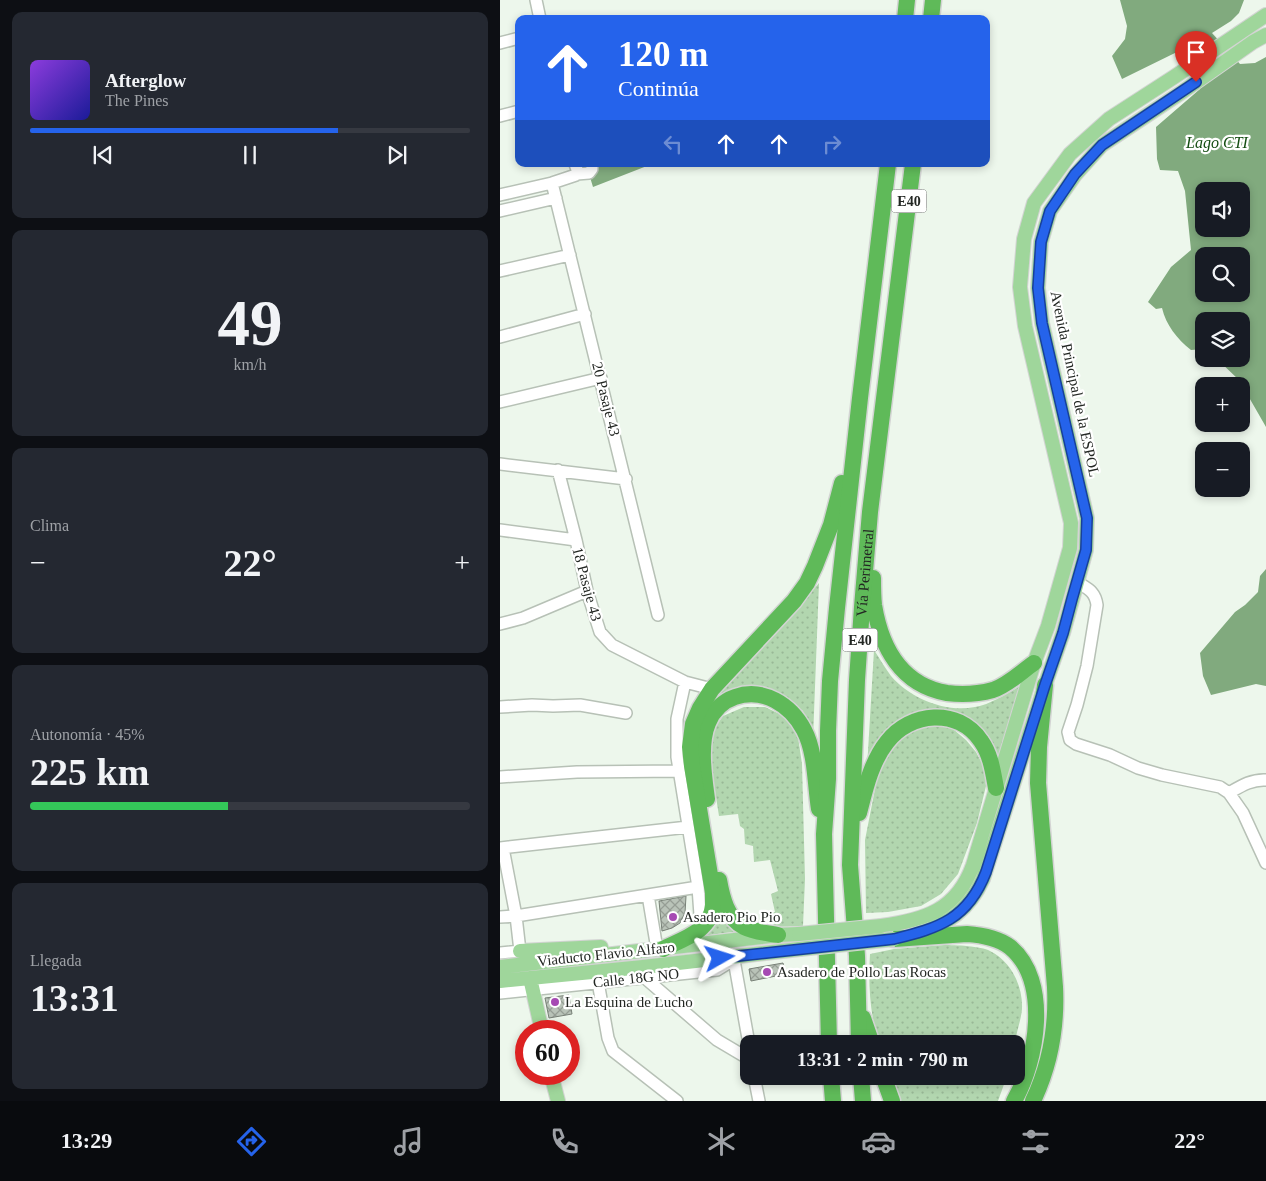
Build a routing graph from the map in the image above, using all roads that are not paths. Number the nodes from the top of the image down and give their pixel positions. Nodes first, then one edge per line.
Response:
1 (536, 0) edge
2 (907, 0) edge
3 (933, 0) edge
4 (539, 15) edge
5 (905, 15) edge
6 (931, 15) edge
7 (1266, 15) edge
8 (1266, 35) edge
9 (515, 39) edge
10 (500, 43) edge
11 (515, 112) edge
12 (500, 116) edge
13 (592, 167) edge
14 (888, 167) edge
15 (913, 167) edge
16 (576, 169) edge
17 (552, 183) junction
18 (500, 194) edge
19 (556, 198) junction
20 (500, 211) edge
21 (570, 255) junction
22 (500, 271) edge
23 (585, 314) junction
24 (500, 337) edge
25 (1055, 374) junction
26 (601, 378) junction
27 (1036, 378) junction
28 (860, 398) junction
29 (500, 402) edge
30 (500, 464) edge
31 (558, 470) junction
32 (626, 479) junction
33 (870, 512) junction
34 (500, 530) edge
35 (576, 540) junction
36 (1061, 580) junction
37 (1077, 582) junction
38 (587, 590) junction
39 (658, 615) dead end
40 (500, 624) edge
41 (1042, 644) junction
42 (1057, 649) junction
43 (1034, 663) junction
44 (685, 682) junction
45 (1045, 685) junction
46 (712, 689) junction
47 (500, 706) edge
48 (626, 712) dead end
49 (679, 771) junction
50 (500, 777) edge
51 (1266, 780) edge
52 (996, 788) junction
53 (1229, 793) junction
54 (688, 827) junction
55 (824, 834) junction
56 (502, 848) edge
57 (1266, 863) edge
58 (850, 865) junction
59 (698, 887) junction
60 (648, 895) junction
61 (516, 916) junction
62 (500, 917) edge
63 (701, 928) junction
64 (778, 935) junction
65 (894, 939) junction
66 (657, 949) junction
67 (520, 951) junction
68 (500, 953) edge
69 (737, 958) junction
70 (500, 967) edge
71 (646, 978) junction
72 (500, 980) edge
73 (598, 982) junction
74 (531, 984) junction
75 (500, 993) edge
76 (857, 1002) junction
77 (539, 1020) edge
78 (748, 1035) edge
79 (829, 1035) edge
80 (859, 1035) edge
81 (869, 1035) edge
82 (740, 1054) edge
83 (554, 1085) edge
84 (756, 1085) edge
85 (832, 1085) edge
86 (862, 1085) edge
87 (886, 1085) edge
88 (558, 1101) edge
89 (677, 1101) edge
90 (759, 1101) edge
91 (833, 1101) edge
92 (863, 1101) edge
93 (892, 1101) edge
94 (1014, 1101) edge
95 (1033, 1101) edge

1 - 4 street
2 - 5 highway
3 - 6 highway
7 - 27 main road
8 - 25 main road, Avenida Principal de la ESPOL
9 - 10 street
11 - 12 street
13 - 16 street
14 - 28 highway, Vía Perimetral / E40
15 - 33 highway, Vía Perimetral / E40
16 - 17 street
17 - 18 street
17 - 19 street, 20 Pasaje 43
19 - 20 street
19 - 21 street, 20 Pasaje 43
21 - 22 street
21 - 23 street, 20 Pasaje 43
23 - 24 street
23 - 26 street, 20 Pasaje 43
25 - 27 main road
25 - 37 main road, Avenida Principal de la ESPOL
26 - 29 street
26 - 32 street, 20 Pasaje 43
27 - 36 main road
28 - 46 highway
28 - 55 highway, Vía Perimetral / E40
30 - 31 street
31 - 32 street
31 - 35 street, 18 Pasaje 43
32 - 39 street, 20 Pasaje 43
33 - 43 highway
33 - 58 highway, Vía Perimetral / E40
34 - 35 street
35 - 38 street, 18 Pasaje 43
36 - 37 main road
36 - 41 main road, Viaducto Flavio Alfaro
37 - 42 main road, Avenida Principal de la ESPOL
37 - 53 street
38 - 40 street
38 - 44 street, 18 Pasaje 43
41 - 42 main road
41 - 43 main road, Viaducto Flavio Alfaro
42 - 45 main road, Avenida Principal de la ESPOL
43 - 52 main road, Viaducto Flavio Alfaro
44 - 46 street, 18 Pasaje 43
44 - 49 street
45 - 65 main road, Viaducto Flavio Alfaro
45 - 95 highway
46 - 63 highway
47 - 48 street
49 - 50 street
49 - 54 street
51 - 53 street
52 - 58 highway
52 - 64 main road, Viaducto Flavio Alfaro, bridge
53 - 57 street
54 - 56 street
54 - 59 street
55 - 64 highway
55 - 79 highway, Vía Perimetral / E40
56 - 61 street
58 - 76 highway, Vía Perimetral / E40
59 - 60 street
59 - 63 street
60 - 61 street
60 - 66 street
61 - 62 street
61 - 67 street
63 - 66 highway
64 - 66 main road, Viaducto Flavio Alfaro
65 - 69 main road, Viaducto Flavio Alfaro, bridge
65 - 94 highway
66 - 67 main road
66 - 70 main road, Viaducto Flavio Alfaro
67 - 68 street
69 - 71 street, Calle 18G NO
69 - 74 main road, Viaducto Flavio Alfaro
69 - 78 street
71 - 73 street, Calle 18G NO
71 - 82 street
72 - 74 main road, Viaducto Flavio Alfaro
73 - 74 street, Calle 18G NO
73 - 89 street
74 - 75 street, Calle 18G NO
74 - 77 main road
76 - 80 highway, Vía Perimetral / E40
76 - 81 highway
83 - 88 main road
84 - 90 street
85 - 91 highway
86 - 92 highway
87 - 93 highway

